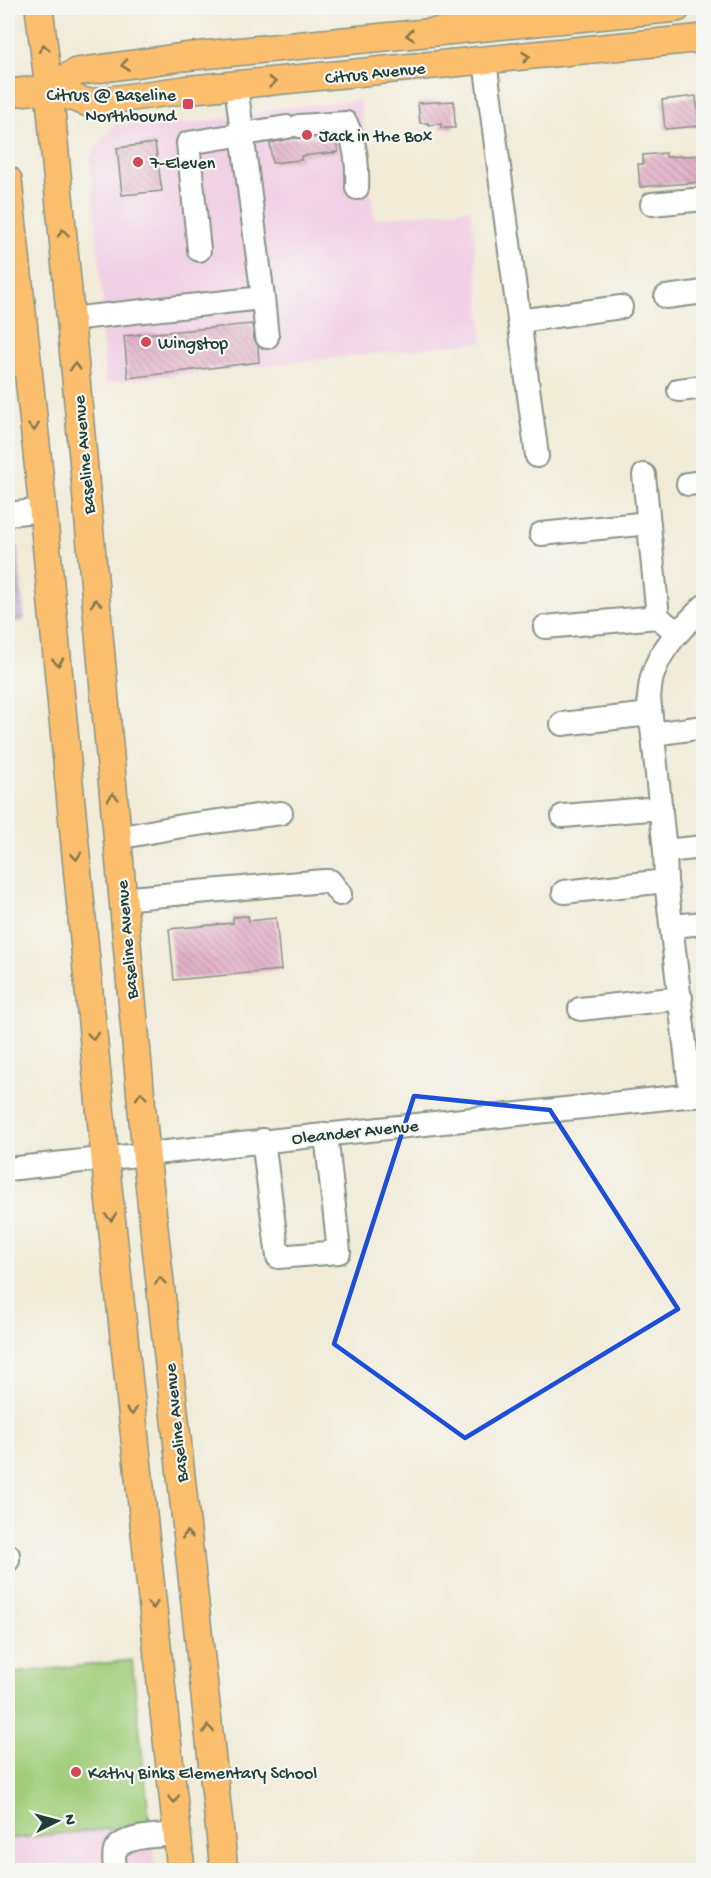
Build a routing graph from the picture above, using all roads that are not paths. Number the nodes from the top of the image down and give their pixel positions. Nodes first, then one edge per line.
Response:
1 (39, 8) edge
2 (677, 8) edge
3 (453, 19) edge
4 (704, 38) edge
5 (485, 61) junction
6 (236, 85) junction
7 (49, 89) junction
8 (8, 93) edge
9 (243, 134) junction
10 (8, 180) edge
11 (357, 188) dead end
12 (704, 199) edge
13 (652, 204) dead end
14 (11, 240) edge
15 (199, 250) dead end
16 (704, 292) edge
17 (666, 297) dead end
18 (263, 298) junction
19 (621, 307) dead end
20 (70, 319) junction
21 (519, 321) junction
22 (267, 337) dead end
23 (704, 387) edge
24 (679, 390) dead end
25 (537, 456) dead end
26 (644, 475) dead end
27 (43, 510) junction
28 (8, 514) edge
29 (649, 523) junction
30 (541, 534) dead end
31 (704, 606) edge
32 (658, 617) junction
33 (545, 627) dead end
34 (677, 633) junction
35 (562, 724) dead end
36 (651, 724) junction
37 (704, 727) edge
38 (661, 808) junction
39 (281, 813) dead end
40 (563, 816) dead end
41 (117, 838) junction
42 (704, 848) edge
43 (665, 851) junction
44 (666, 881) junction
45 (564, 892) dead end
46 (340, 894) dead end
47 (122, 899) junction
48 (704, 923) edge
49 (672, 926) junction
50 (681, 998) junction
51 (580, 1009) dead end
52 (697, 1095) edge
53 (326, 1134) junction
54 (263, 1140) junction
55 (146, 1154) junction
56 (105, 1159) junction
57 (8, 1169) edge
58 (8, 1555) edge
59 (8, 1560) edge
60 (177, 1834) junction
61 (115, 1870) edge
62 (181, 1870) edge
63 (224, 1870) edge

7 -> 1 main road, Baseline Avenue
2 - 3 main road, Citrus Avenue
3 -> 7 main road, Citrus Avenue
5 -> 4 main road, Citrus Avenue
6 -> 5 main road, Citrus Avenue
5 - 21 street
6 - 7 main road, Citrus Avenue
6 - 9 street
7 - 8 main road, Citrus Avenue
20 -> 7 main road, Baseline Avenue
9 - 11 street
9 - 15 street
9 - 18 street
10 - 14 main road
12 - 13 street
14 -> 27 main road
16 - 17 street
18 - 20 street
18 - 22 street
19 - 21 street
41 -> 20 main road, Baseline Avenue
21 - 25 street
23 - 24 street
26 - 29 street
27 - 28 street
27 -> 56 main road
29 - 30 street
29 - 32 street
31 - 34 street
32 - 33 street
32 - 34 street
34 - 36 street
35 - 36 street
36 - 37 street
36 - 38 street
38 - 40 street
38 - 43 street
39 - 41 street
41 - 47 main road, Baseline Avenue
42 - 43 street
43 - 44 street
44 - 45 street
44 - 49 street
46 - 47 street
55 -> 47 main road, Baseline Avenue
48 - 49 street
49 - 50 street
50 - 51 street
50 - 52 street
52 - 53 street, Oleander Avenue
53 - 54 street, Oleander Avenue
53 - 54 street
54 - 55 street, Oleander Avenue
55 - 56 street, Oleander Avenue
63 -> 55 main road, Baseline Avenue
56 - 57 street, Oleander Avenue
56 -> 60 main road
58 - 59 street
60 - 61 street
60 - 62 main road

